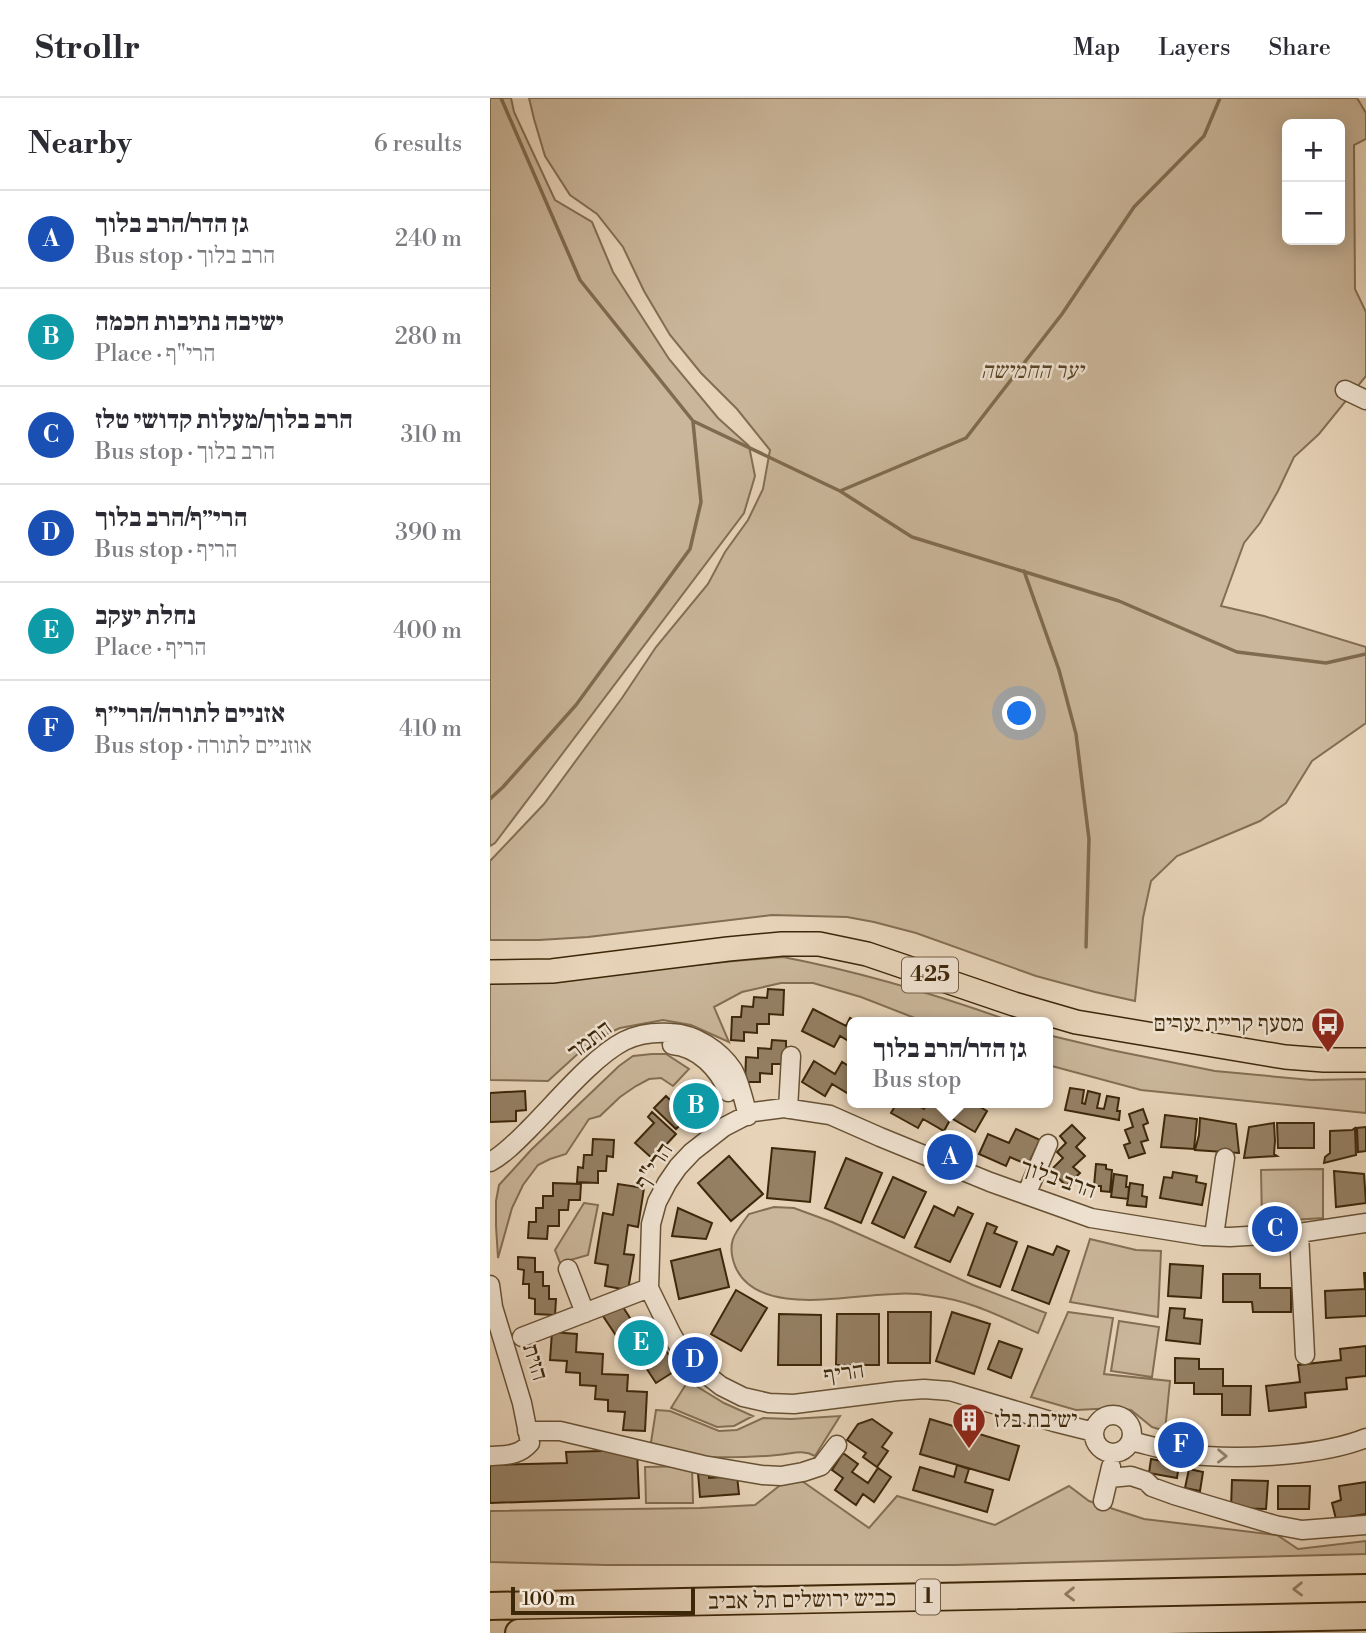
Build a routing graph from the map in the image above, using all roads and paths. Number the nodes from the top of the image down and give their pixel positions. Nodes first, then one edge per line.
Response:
1 (1345, 390) dead end
2 (1366, 400) edge
3 (490, 972) edge
4 (791, 1056) dead end
5 (1366, 1060) edge
6 (788, 1109) junction
7 (737, 1121) junction
8 (1048, 1144) dead end
9 (1225, 1158) dead end
10 (490, 1162) edge
11 (490, 1176) edge
12 (1026, 1195) junction
13 (1366, 1223) edge
14 (1299, 1233) junction
15 (1214, 1236) junction
16 (568, 1269) dead end
17 (490, 1285) edge
18 (649, 1289) junction
19 (584, 1313) junction
20 (522, 1337) dead end
21 (1304, 1355) dead end
22 (527, 1431) junction
23 (1094, 1432) junction
24 (1366, 1438) edge
25 (1131, 1441) junction
26 (837, 1445) dead end
27 (1114, 1454) junction
28 (490, 1456) edge
29 (1109, 1478) junction
30 (1103, 1501) dead end
31 (1366, 1525) edge
32 (1366, 1588) edge
33 (490, 1597) edge
34 (682, 1602) junction
35 (490, 1606) edge
36 (1366, 1616) edge
37 (519, 1633) edge

1 - 2 street
3 - 5 main road, 425
4 - 6 street
6 - 7 street, הרב בלוך
6 - 12 street, הרב בלוך
7 - 10 street, התמר
7 - 11 street, התמר
7 - 18 street, הרי"ף
8 - 12 street
9 - 15 street
12 - 15 street, הרב בלוך
13 - 14 street, הרב בלוך
14 - 15 street, הרב בלוך
14 - 21 street
16 - 19 street
17 - 22 street, הזית
18 - 19 street
18 - 23 street, הריף
19 - 20 street
22 - 26 street
22 - 28 street, הזית
23 - 25 street
23 - 27 street
25 -> 24 street
25 - 27 street
27 - 29 street
29 - 30 street
29 - 31 street
32 -> 34 highway, כביש ירושלים תל אביב / 1
33 - 34 highway
34 - 35 highway, כביש ירושלים תל אביב / 1
36 - 37 highway, כביש ירושלים תל אביב / 1

